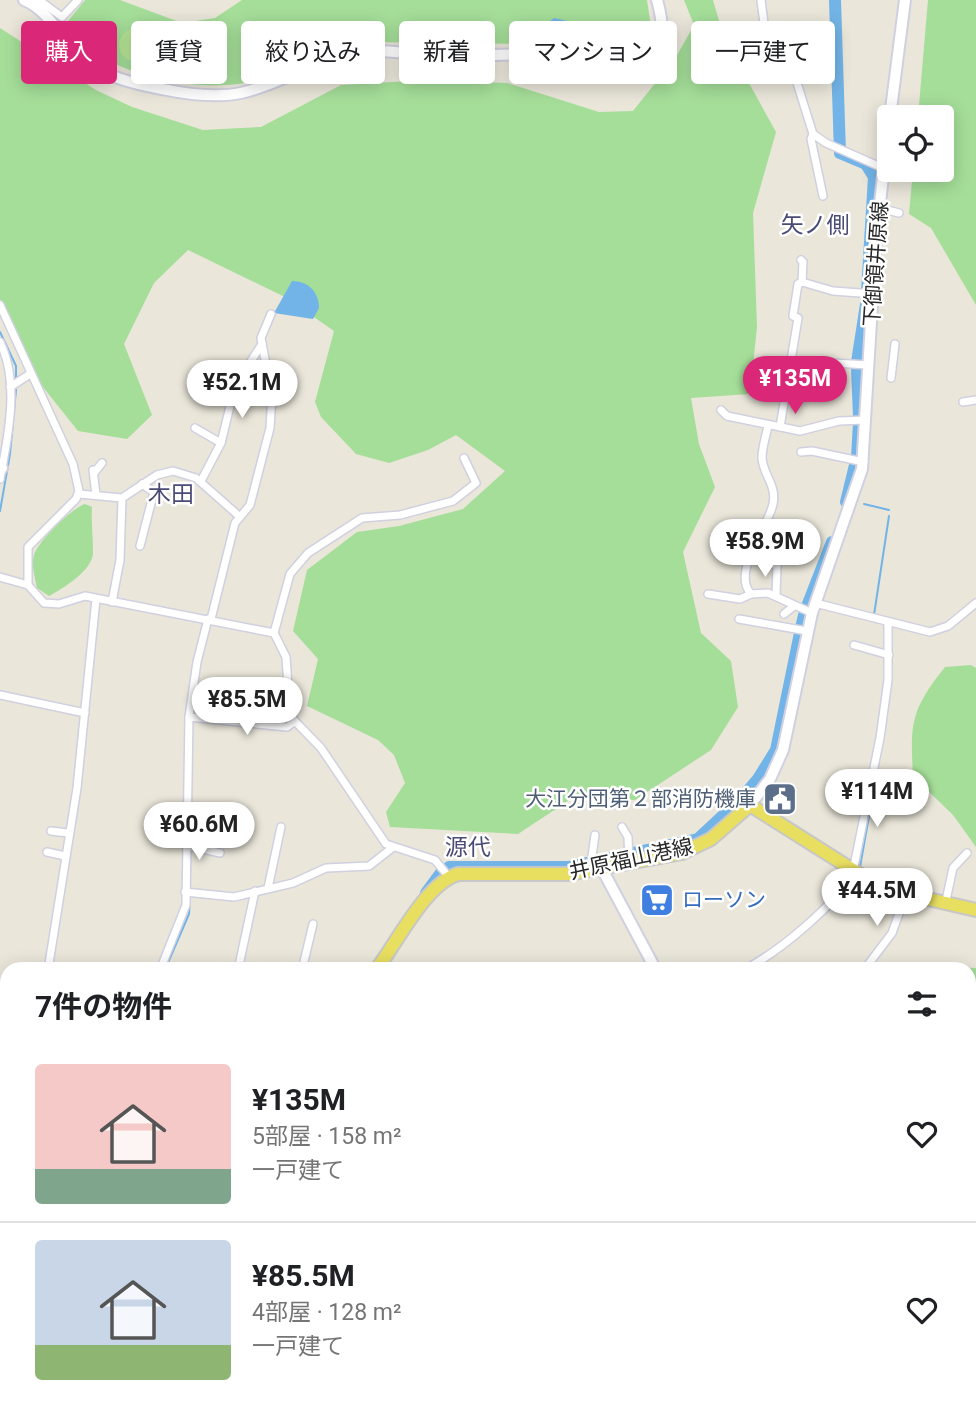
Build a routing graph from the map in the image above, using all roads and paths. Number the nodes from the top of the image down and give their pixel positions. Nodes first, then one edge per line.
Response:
1 (24, 0) edge
2 (39, 0) edge
3 (78, 0) edge
4 (657, 0) edge
5 (761, 0) edge
6 (905, 0) edge
7 (891, 105) edge
8 (816, 136) junction
9 (877, 165) edge
10 (882, 182) edge
11 (823, 196) dead end
12 (879, 208) junction
13 (899, 213) dead end
14 (801, 260) dead end
15 (802, 282) junction
16 (874, 294) junction
17 (0, 305) edge
18 (271, 314) dead end
19 (0, 342) edge
20 (262, 344) junction
21 (895, 344) dead end
22 (816, 362) dead end
23 (869, 365) junction
24 (30, 374) junction
25 (891, 378) dead end
26 (10, 387) junction
27 (976, 400) edge
28 (962, 402) dead end
29 (721, 410) dead end
30 (867, 420) junction
31 (768, 426) junction
32 (780, 427) junction
33 (195, 428) dead end
34 (221, 443) junction
35 (801, 452) dead end
36 (464, 458) dead end
37 (859, 461) junction
38 (102, 463) dead end
39 (1, 471) edge
40 (201, 481) junction
41 (142, 484) junction
42 (79, 495) junction
43 (96, 495) junction
44 (122, 498) junction
45 (239, 516) junction
46 (140, 546) dead end
47 (772, 564) dead end
48 (0, 579) edge
49 (27, 585) junction
50 (708, 594) dead end
51 (751, 594) junction
52 (776, 596) junction
53 (96, 599) junction
54 (112, 602) junction
55 (976, 603) edge
56 (794, 606) junction
57 (814, 608) junction
58 (784, 614) dead end
59 (209, 619) junction
60 (739, 619) dead end
61 (888, 623) junction
62 (807, 631) junction
63 (274, 633) junction
64 (854, 645) dead end
65 (888, 655) junction
66 (0, 695) edge
67 (85, 713) junction
68 (189, 717) junction
69 (294, 723) junction
70 (750, 804) junction
71 (281, 827) dead end
72 (622, 827) dead end
73 (51, 831) dead end
74 (68, 833) junction
75 (595, 835) dead end
76 (185, 845) junction
77 (392, 848) junction
78 (47, 852) dead end
79 (220, 853) dead end
80 (967, 853) dead end
81 (65, 856) junction
82 (629, 857) junction
83 (593, 866) junction
84 (853, 870) junction
85 (449, 877) junction
86 (268, 888) junction
87 (255, 891) junction
88 (186, 892) junction
89 (906, 894) junction
90 (946, 905) junction
91 (976, 910) edge
92 (313, 924) dead end
93 (49, 962) edge
94 (163, 962) edge
95 (240, 962) edge
96 (304, 962) edge
97 (384, 962) edge
98 (651, 962) edge
99 (755, 962) edge
100 (870, 962) edge

1 - 4 main road
2 - 3 street
5 - 8 street
6 - 7 main road, 下御領井原線
8 - 9 street
8 - 11 street
10 - 12 main road, 下御領井原線
12 - 13 street
12 - 16 main road, 下御領井原線
14 - 15 street
15 - 16 street
15 - 32 street
16 - 23 main road, 下御領井原線
17 - 24 street
18 - 20 street
19 - 26 street
20 - 34 street
20 - 45 street
21 - 25 street
22 - 23 street
23 - 30 main road, 下御領井原線
24 - 26 street
24 - 42 street
26 - 39 street
27 - 28 street
29 - 31 street
30 - 32 street
30 - 37 main road, 下御領井原線
31 - 32 street
31 - 51 street
33 - 34 street
34 - 40 street
35 - 37 street
36 - 63 street
37 - 57 main road, 下御領井原線
38 - 43 street
40 - 41 street
40 - 45 street
41 - 44 street
41 - 46 street
42 - 43 street
42 - 49 street
43 - 44 street
44 - 54 street
45 - 59 street
47 - 52 street
48 - 49 street
49 - 53 street
50 - 51 street
51 - 52 street
52 - 56 street
53 - 54 street
53 - 67 street
54 - 59 street
55 - 61 street
56 - 57 street
56 - 58 street
57 - 61 street
57 - 62 main road, 下御領井原線
59 - 63 street
59 - 68 street
60 - 62 street
61 - 65 street
62 - 70 main road, 下御領井原線
63 - 69 street
64 - 65 street
65 - 84 street
66 - 67 street
67 - 74 street
68 - 69 street
68 - 76 street
69 - 77 street
70 - 82 main road, 井原福山港線
70 - 84 main road
71 - 86 street
72 - 82 street
73 - 74 street
74 - 81 street
75 - 83 street
76 - 79 street
76 - 88 street
77 - 85 street
77 - 86 street
78 - 81 street
80 - 90 street
81 - 93 street
82 - 83 main road, 井原福山港線
83 - 85 main road, 井原福山港線
83 - 98 main road
84 - 89 main road
84 - 99 street
85 - 97 main road
86 - 87 street
87 - 88 street
87 - 95 street
88 - 94 street
89 - 90 main road
89 - 100 street
90 - 91 main road
92 - 96 street

